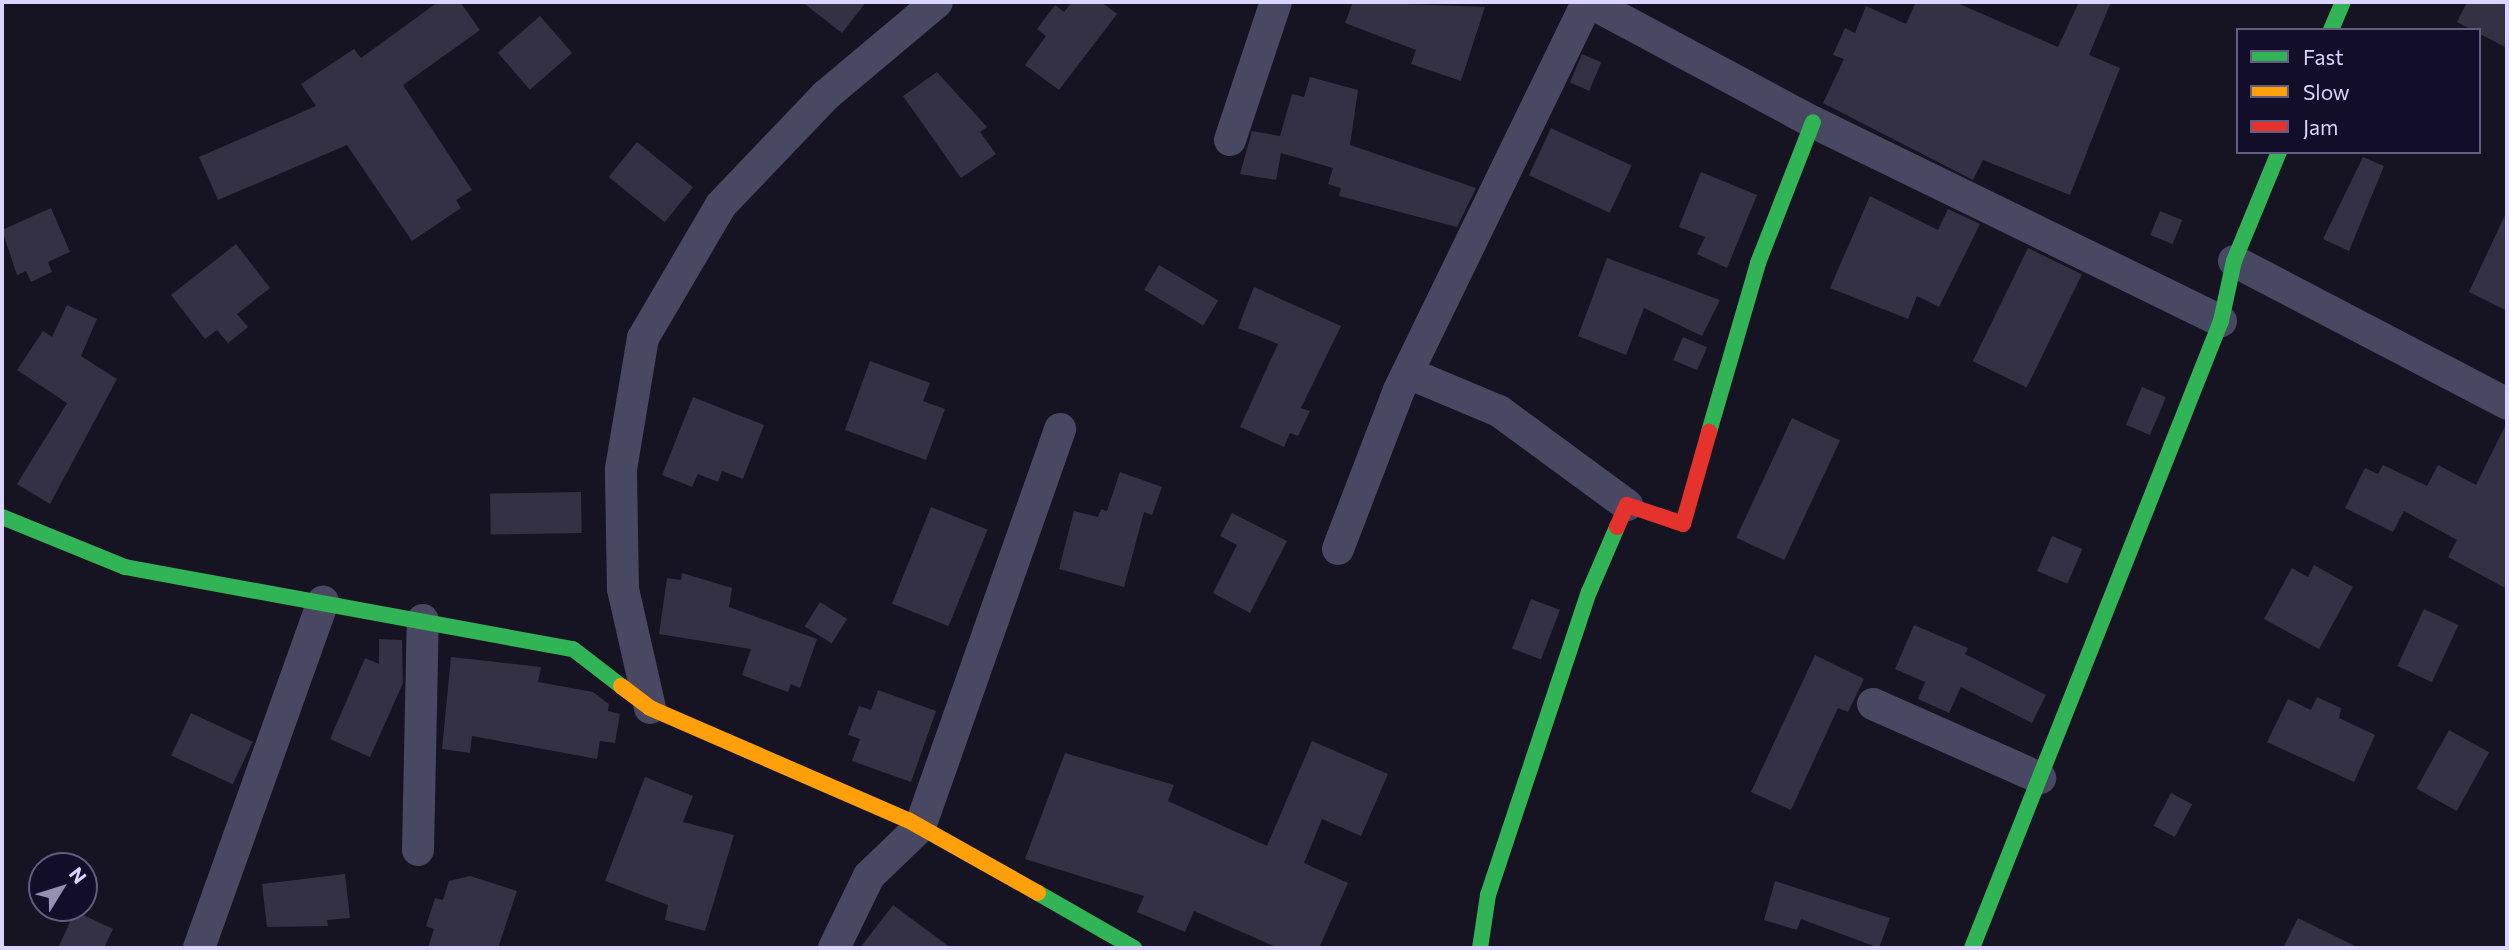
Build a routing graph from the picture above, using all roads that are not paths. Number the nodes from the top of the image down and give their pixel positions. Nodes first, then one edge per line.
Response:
1 (937, 2) edge
2 (1276, 2) edge
3 (1588, 2) edge
4 (2343, 2) edge
5 (2332, 28) edge
6 (1813, 122) junction
7 (1230, 140) dead end
8 (2279, 154) edge
9 (2234, 261) junction
10 (2221, 321) junction
11 (1408, 373) junction
12 (2507, 404) edge
13 (1060, 429) dead end
14 (1627, 505) junction
15 (2, 517) edge
16 (1338, 549) dead end
17 (323, 602) junction
18 (423, 620) junction
19 (1873, 704) dead end
20 (650, 708) junction
21 (2040, 778) junction
22 (920, 827) junction
23 (418, 850) dead end
24 (199, 948) edge
25 (834, 948) edge
26 (1134, 948) edge
27 (1480, 948) edge
28 (1972, 948) edge

1 - 20 street
2 - 7 street
3 - 6 street
3 - 11 street
4 - 5 street
6 - 10 street
6 - 14 street
8 - 9 street
9 - 10 street
9 - 12 street
10 - 21 street
11 - 14 street
11 - 16 street
13 - 22 street
14 - 27 street
15 - 17 street
17 - 18 street
17 - 24 street
18 - 20 street
18 - 23 street
19 - 21 street
20 - 22 street
21 - 28 street
22 - 25 street
22 - 26 street

